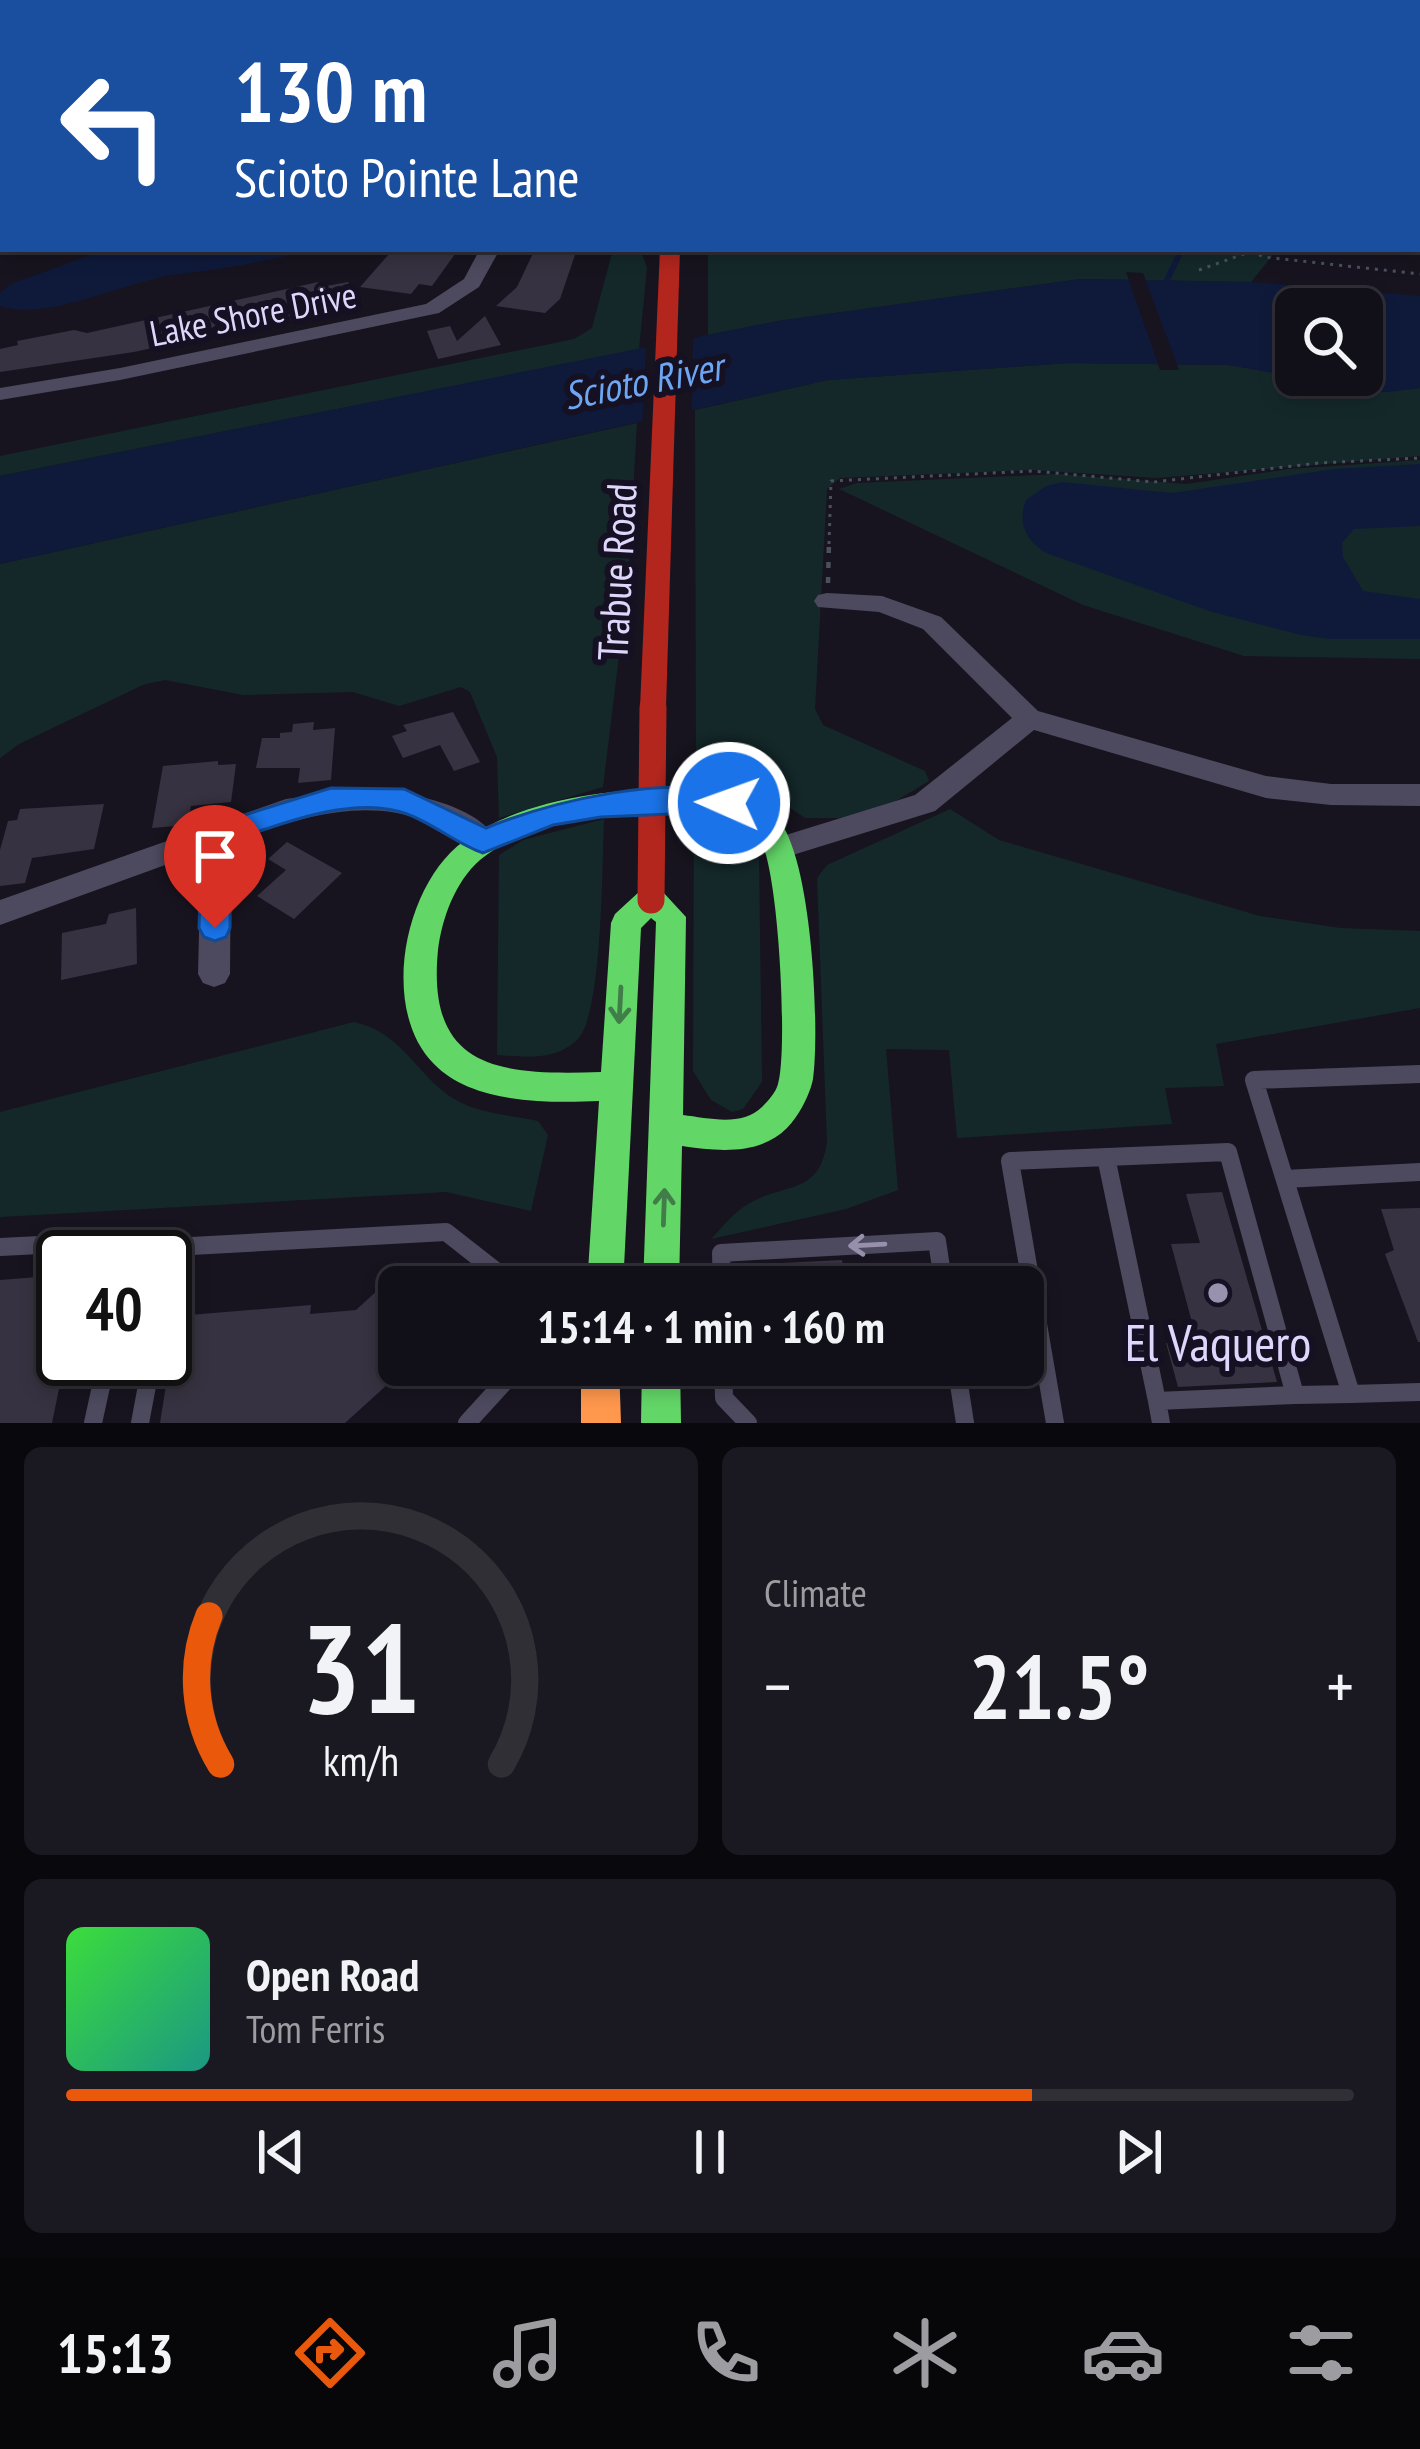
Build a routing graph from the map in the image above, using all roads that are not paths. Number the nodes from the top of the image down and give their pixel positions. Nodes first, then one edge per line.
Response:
1 (488, 252) edge
2 (670, 255) edge
3 (0, 394) edge
4 (827, 601) road end
5 (1029, 718) junction
6 (1420, 795) edge
7 (216, 835) junction
8 (483, 841) junction
9 (784, 847) junction
10 (651, 899) junction
11 (0, 914) edge
12 (214, 974) dead end
13 (1420, 1074) edge
14 (615, 1086) junction
15 (668, 1128) junction
16 (1106, 1157) junction
17 (1420, 1172) edge
18 (1285, 1179) junction
19 (36, 1245) edge
20 (192, 1246) edge
21 (0, 1247) edge
22 (489, 1266) edge
23 (606, 1266) edge
24 (662, 1266) edge
25 (721, 1266) edge
26 (941, 1266) edge
27 (101, 1386) edge
28 (147, 1386) edge
29 (501, 1386) edge
30 (600, 1386) edge
31 (661, 1386) edge
32 (724, 1386) edge
33 (959, 1386) edge
34 (1420, 1392) edge
35 (1351, 1394) junction
36 (1295, 1395) junction
37 (1157, 1401) junction
38 (93, 1423) edge
39 (140, 1423) edge
40 (467, 1423) edge
41 (601, 1423) edge
42 (661, 1423) edge
43 (748, 1423) edge
44 (965, 1423) edge
45 (1055, 1423) edge
46 (1161, 1423) edge

1 - 3 street, Lake Shore Drive
2 - 10 main road, Trabue Road, bridge
4 - 5 street
5 - 6 street
5 - 9 street
7 - 8 street
7 - 11 street
7 - 12 street
8 - 9 main road
8 - 14 main road
9 - 15 main road
10 -> 14 main road, Trabue Road
10 - 15 main road, Trabue Road
13 - 18 lane
14 - 23 main road, Trabue Road
24 -> 15 main road, Trabue Road
16 - 36 lane
16 - 37 lane
16 - 45 lane
17 - 18 lane
18 - 35 lane
19 - 21 lane
20 - 22 lane
26 -> 25 lane
27 - 38 lane
28 - 39 lane
29 - 40 lane
30 - 41 main road
31 - 42 main road
32 - 43 lane
33 - 44 lane
34 - 35 lane
35 - 36 lane
36 - 37 lane
37 - 46 lane

